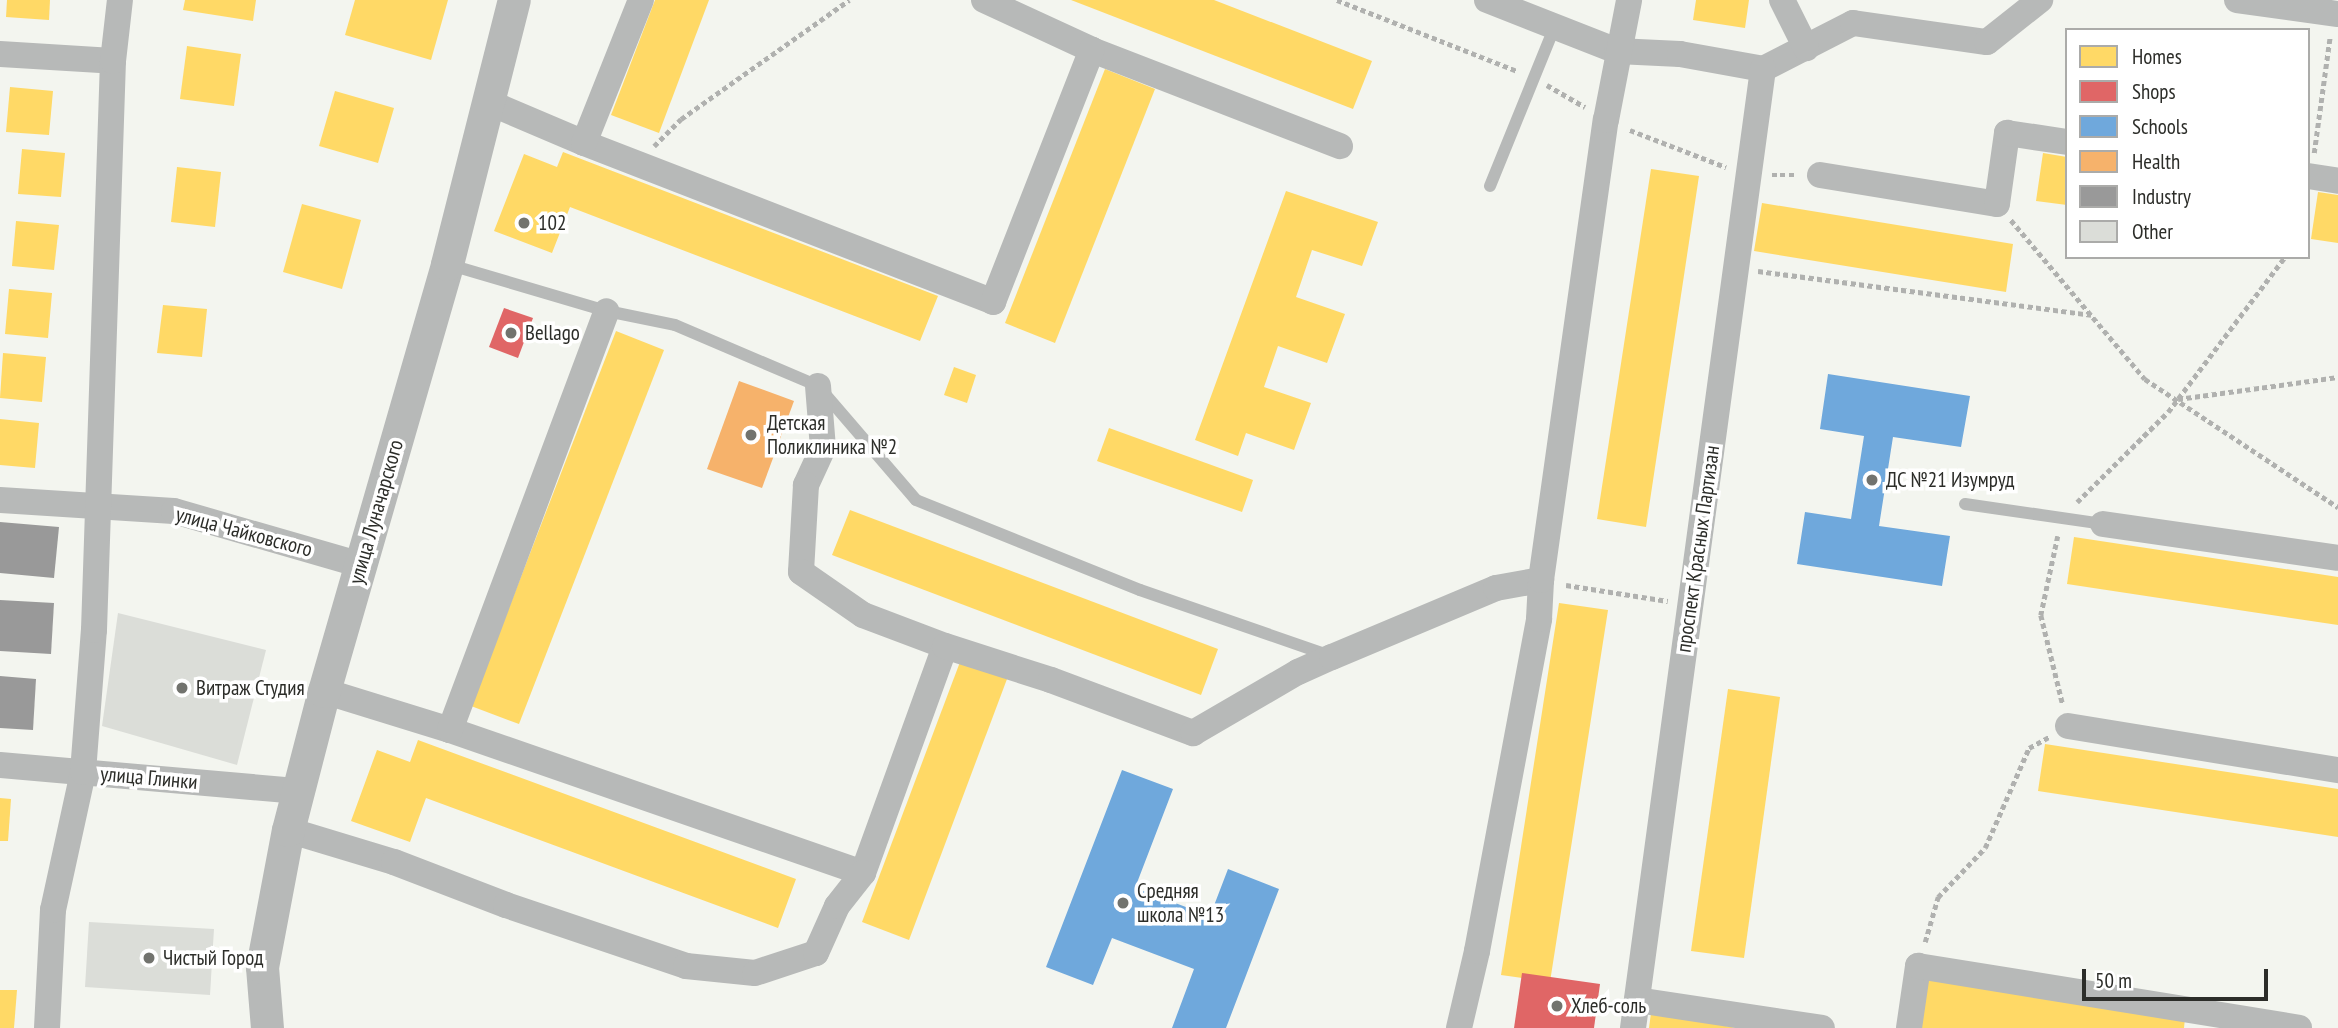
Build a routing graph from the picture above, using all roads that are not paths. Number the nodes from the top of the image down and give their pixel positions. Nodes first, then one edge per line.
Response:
1 (120, 0) edge
2 (514, 0) edge
3 (640, 0) edge
4 (984, 0) edge
5 (1487, 0) edge
6 (1629, 0) edge
7 (1782, 0) edge
8 (2040, 0) edge
9 (2237, 0) edge
10 (2336, 14) edge
11 (1555, 28) junction
12 (1806, 48) junction
13 (1092, 50) junction
14 (1617, 51) junction
15 (0, 54) edge
16 (113, 61) junction
17 (1763, 69) junction
18 (488, 102) junction
19 (2065, 142) edge
20 (584, 143) junction
21 (1340, 145) dead end
22 (1820, 175) road end
23 (2310, 176) edge
24 (2338, 181) edge
25 (1490, 186) dead end
26 (447, 264) junction
27 (607, 311) junction
28 (818, 386) junction
29 (0, 500) edge
30 (1965, 504) dead end
31 (100, 508) junction
32 (2103, 524) joint
33 (2338, 558) edge
34 (362, 565) junction
35 (1541, 580) junction
36 (945, 646) junction
37 (1332, 657) junction
38 (324, 691) junction
39 (2068, 726) road end
40 (450, 730) junction
41 (0, 765) edge
42 (2338, 770) edge
43 (83, 772) junction
44 (299, 790) junction
45 (288, 830) junction
46 (863, 873) junction
47 (1637, 1000) junction
48 (47, 1028) edge
49 (267, 1028) edge
50 (1459, 1028) edge
51 (1633, 1028) edge
52 (1822, 1028) edge
53 (1909, 1028) edge
54 (2299, 1028) edge

1 - 16 street
2 - 18 street, улица Луначарского
3 - 20 street
4 - 13 street
5 - 11 street
6 - 14 street
7 - 12 street
8 - 12 street
9 - 10 street
11 - 14 street
11 - 25 lane
12 - 17 street
13 - 20 street
13 - 21 street
14 - 17 street
14 - 35 street
15 - 16 street
16 - 31 street
17 - 47 street, проспект Красных Партизан
18 - 20 street
18 - 26 street, улица Луначарского
19 - 22 street
23 - 24 street
26 - 27 lane
26 - 34 street, улица Луначарского
27 - 28 lane
27 - 40 street
28 - 36 street
28 - 37 lane
29 - 31 street, улица Чайковского
30 - 32 lane
31 - 34 street, улица Чайковского
31 - 43 street
32 - 33 street
34 - 38 street, улица Луначарского
35 - 37 street
35 - 50 street
36 - 37 street
36 - 46 street
38 - 40 street
38 - 44 street, улица Луначарского
39 - 42 street
40 - 46 street
41 - 43 street, улица Глинки
43 - 44 street, улица Глинки
43 - 48 street
44 - 45 street, улица Луначарского
45 - 46 street
45 - 49 street, улица Луначарского
47 - 51 street, проспект Красных Партизан
47 - 52 street
53 - 54 street

